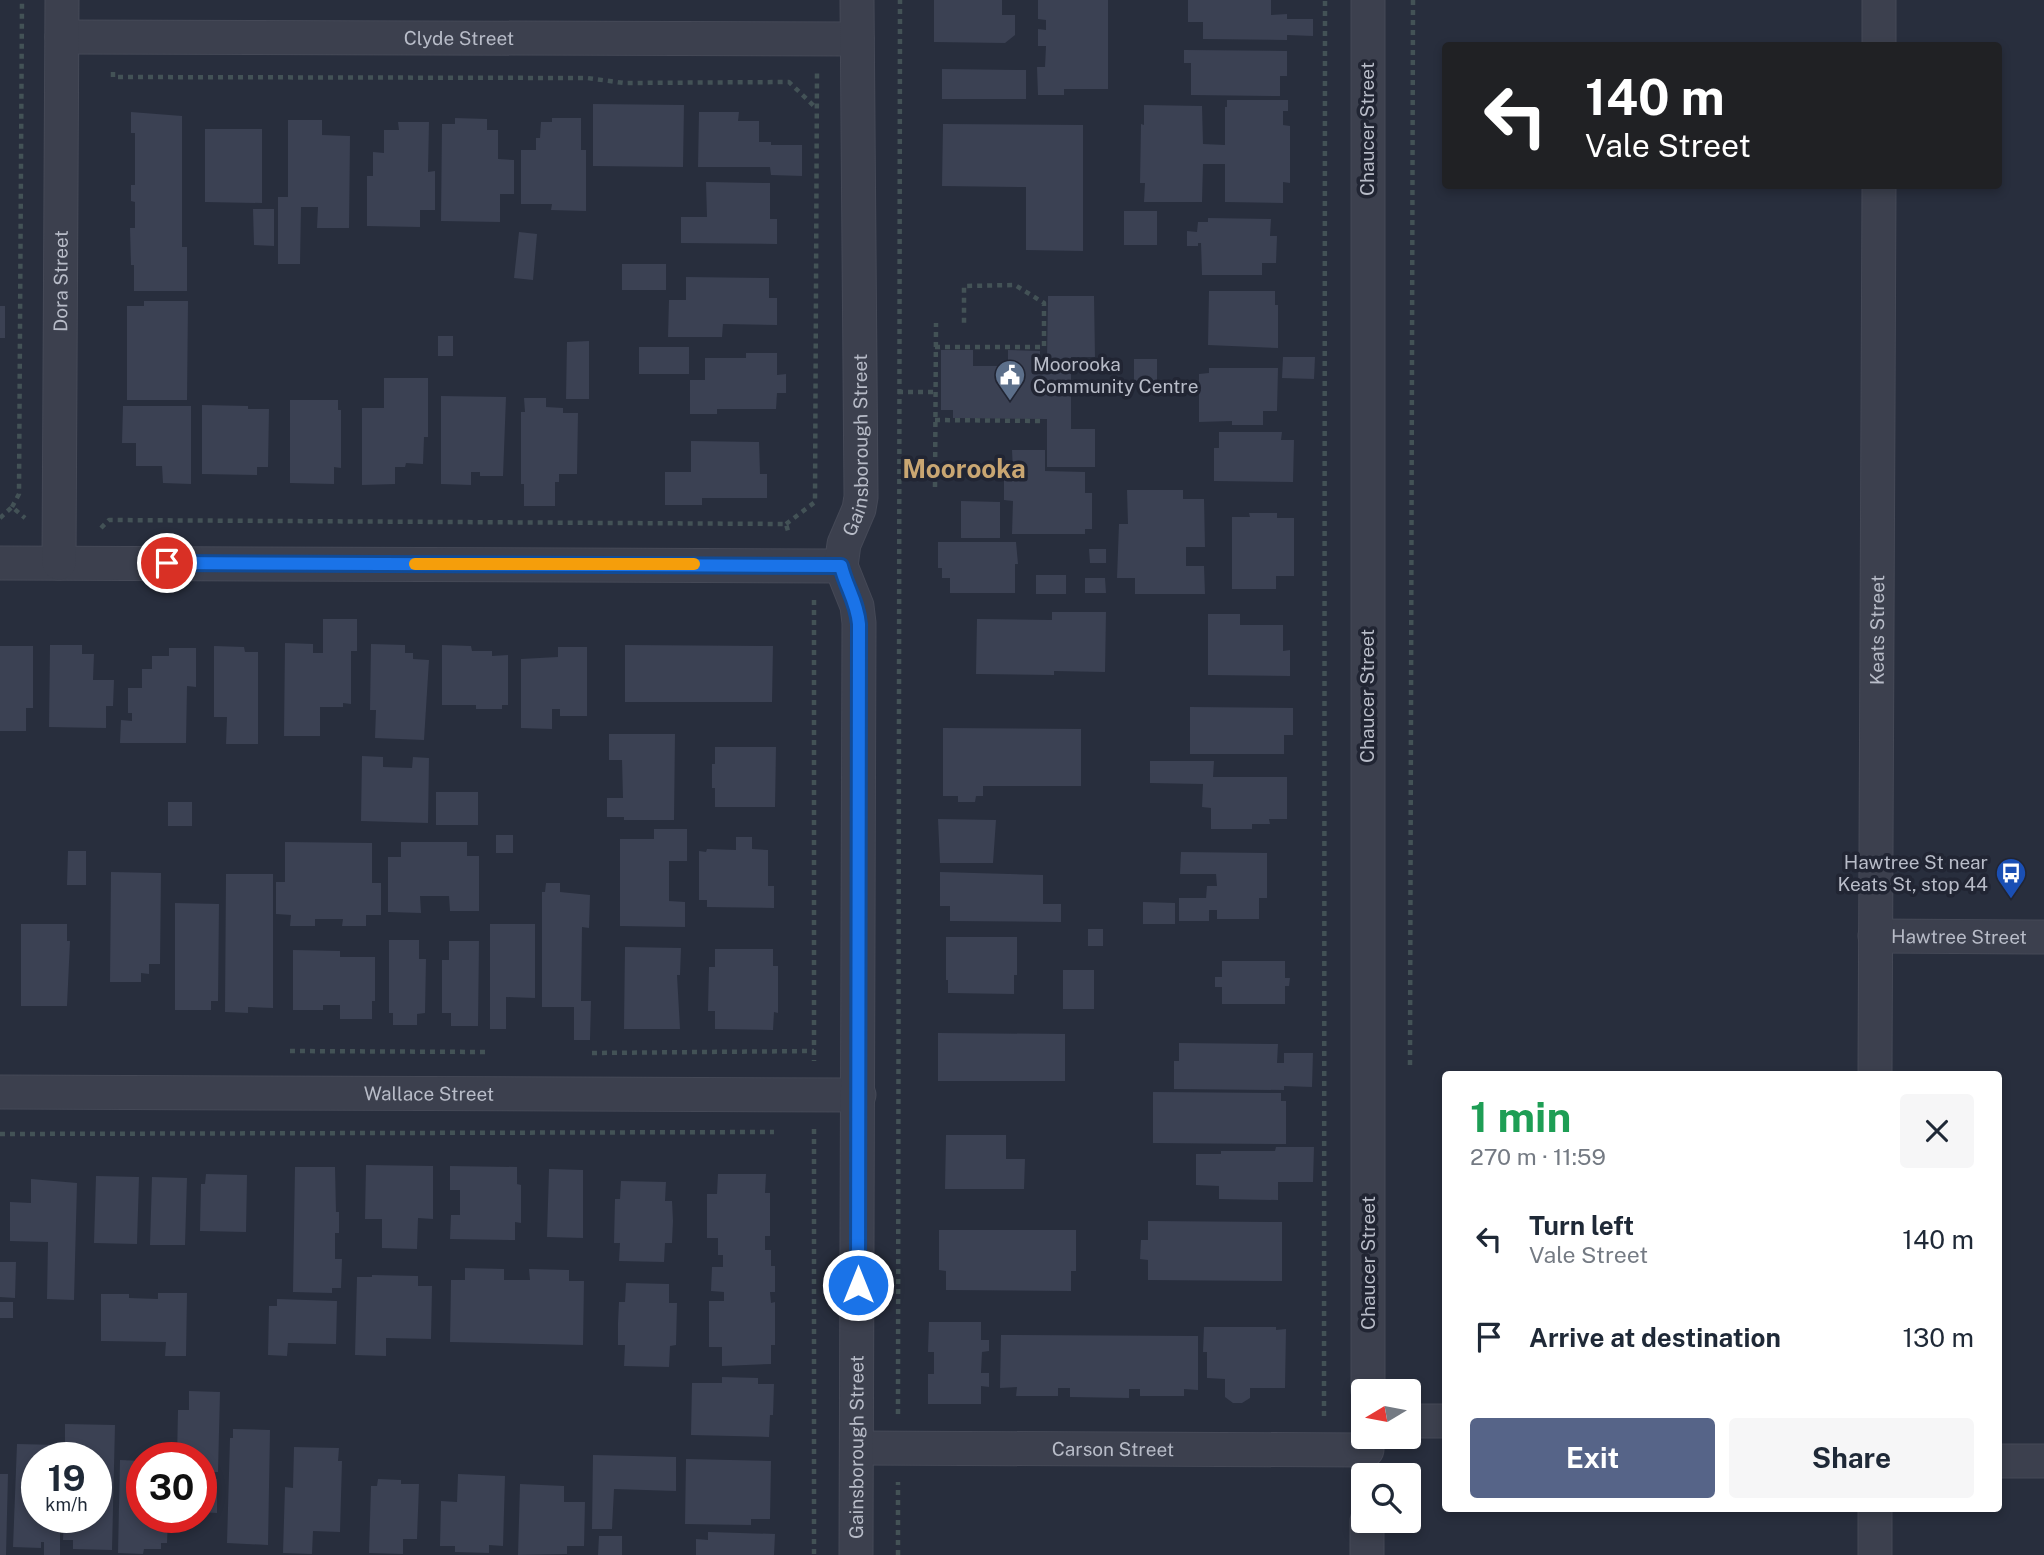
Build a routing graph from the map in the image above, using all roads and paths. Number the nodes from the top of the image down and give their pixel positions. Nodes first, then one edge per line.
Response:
1 (22, 0) edge
2 (62, 0) edge
3 (857, 0) edge
4 (900, 0) edge
5 (1325, 0) edge
6 (1367, 0) edge
7 (1413, 0) edge
8 (1879, 0) edge
9 (62, 37) junction
10 (857, 39) junction
11 (1879, 42) edge
12 (114, 68) dead end
13 (817, 82) dead end
14 (817, 108) junction
15 (1879, 189) edge
16 (936, 323) dead end
17 (964, 323) dead end
18 (935, 347) junction
19 (892, 392) dead end
20 (899, 392) junction
21 (935, 392) junction
22 (935, 420) junction
23 (1042, 421) dead end
24 (935, 487) dead end
25 (12, 507) junction
26 (0, 518) edge
27 (27, 520) dead end
28 (786, 524) junction
29 (98, 531) dead end
30 (789, 533) dead end
31 (0, 563) edge
32 (59, 563) junction
33 (841, 566) junction
34 (803, 597) dead end
35 (1875, 936) junction
36 (2044, 937) edge
37 (290, 1051) dead end
38 (814, 1051) junction
39 (485, 1052) dead end
40 (592, 1053) dead end
41 (1410, 1065) dead end
42 (1875, 1071) edge
43 (814, 1073) dead end
44 (0, 1092) edge
45 (859, 1094) junction
46 (814, 1123) dead end
47 (787, 1132) dead end
48 (800, 1132) dead end
49 (814, 1132) junction
50 (0, 1134) edge
51 (1368, 1379) edge
52 (898, 1419) dead end
53 (1421, 1421) edge
54 (1442, 1421) edge
55 (858, 1448) junction
56 (1322, 1449) junction
57 (1368, 1454) edge
58 (2002, 1461) edge
59 (2044, 1461) edge
60 (898, 1478) dead end
61 (1875, 1512) edge
62 (1367, 1533) edge
63 (814, 1555) edge
64 (856, 1555) edge
65 (898, 1555) edge
66 (1367, 1555) edge
67 (1875, 1555) edge

1 - 25 path
2 - 9 street, Dora Street
3 - 10 street, Gainsborough Street
4 - 20 path
5 - 56 path
6 - 51 street, Chaucer Street
7 - 41 path
8 - 11 street
9 - 10 street, Clyde Street
9 - 32 street, Dora Street
10 - 33 street, Gainsborough Street
12 - 14 path
13 - 14 path
14 - 28 path
15 - 35 street, Keats Street
16 - 18 path
17 - 18 path
18 - 21 path
19 - 20 path
20 - 21 path
20 - 52 path
21 - 22 path
22 - 23 path
22 - 24 path
25 - 26 path
25 - 27 path
28 - 29 path
28 - 30 path
31 - 32 street
32 - 33 street
33 - 45 street, Gainsborough Street
34 - 38 path
35 - 36 street, Hawtree Street
35 - 42 street, Keats Street
37 - 39 path
38 - 40 path
38 - 43 path
44 - 45 street, Wallace Street
45 - 55 street, Gainsborough Street
46 - 49 path
47 - 50 path
48 - 49 path
49 - 63 path
53 - 54 street
55 - 56 street, Carson Street
55 - 64 street, Gainsborough Street
56 - 57 street, Carson Street
58 - 59 street
60 - 65 path
61 - 67 street
62 - 66 street

